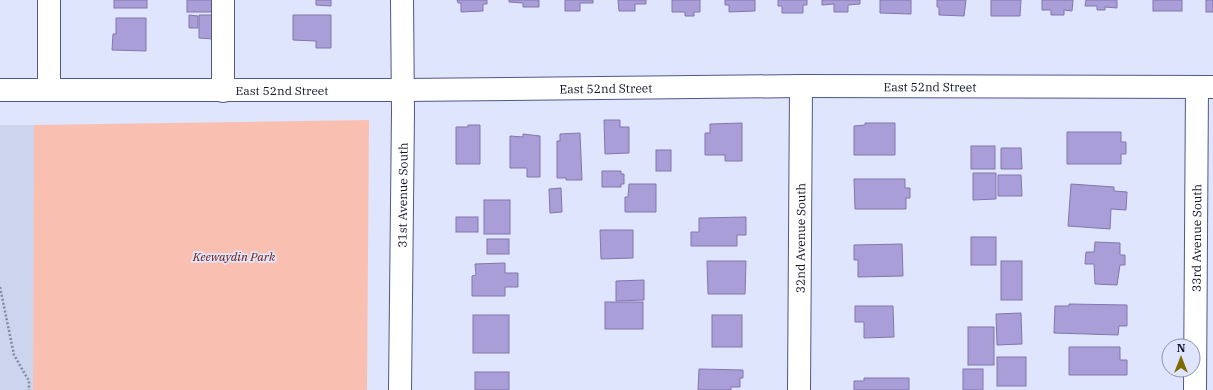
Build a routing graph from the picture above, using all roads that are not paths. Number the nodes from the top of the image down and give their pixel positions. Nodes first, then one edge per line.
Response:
1 (50, 0) edge
2 (223, 0) edge
3 (402, 0) edge
4 (801, 86) junction
5 (1205, 87) edge
6 (49, 89) junction
7 (0, 90) edge
8 (403, 90) junction
9 (223, 91) junction
10 (400, 390) edge
11 (799, 390) edge
12 (1195, 390) edge

1 - 6 street
2 - 9 street
3 - 8 street, 31st Avenue South
4 - 5 street, East 52nd Street
4 - 8 street, East 52nd Street
4 - 11 street, 32nd Avenue South
5 - 12 street, 33rd Avenue South
6 - 7 street, East 52nd Street
6 - 9 street, East 52nd Street
8 - 9 street, East 52nd Street
8 - 10 street, 31st Avenue South

